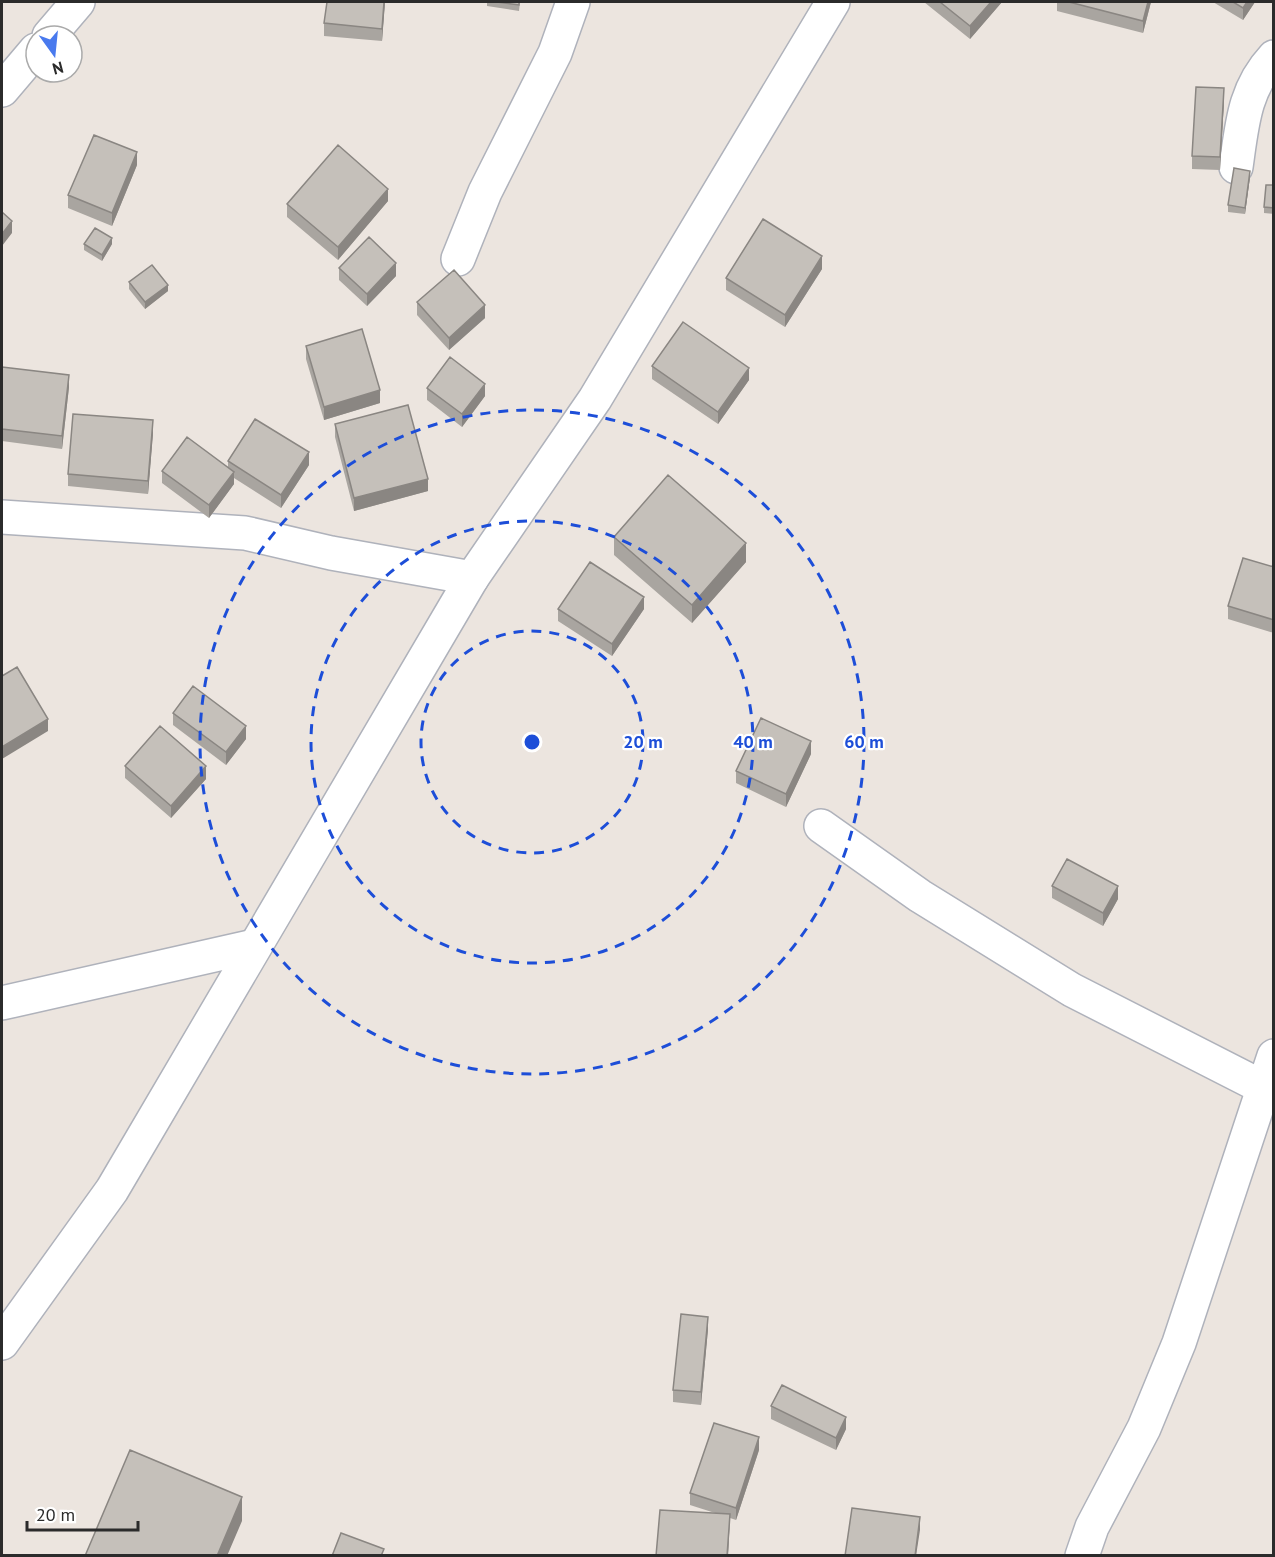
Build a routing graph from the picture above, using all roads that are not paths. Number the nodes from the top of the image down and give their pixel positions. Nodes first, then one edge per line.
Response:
1 (78, 2) edge
2 (573, 2) edge
3 (833, 2) edge
4 (59, 24) edge
5 (1274, 57) edge
6 (24, 64) edge
7 (2, 90) edge
8 (1236, 167) edge
9 (458, 259) dead end
10 (2, 516) edge
11 (472, 578) junction
12 (821, 826) dead end
13 (254, 946) junction
14 (2, 1003) edge
15 (1274, 1056) edge
16 (1268, 1090) edge
17 (2, 1343) edge
18 (1082, 1556) edge

1 - 4 street
2 - 9 street
3 - 11 street
5 - 8 street
6 - 7 street
10 - 11 street
11 - 13 street
12 - 16 street
13 - 14 street
13 - 17 street
15 - 16 street
16 - 18 street

